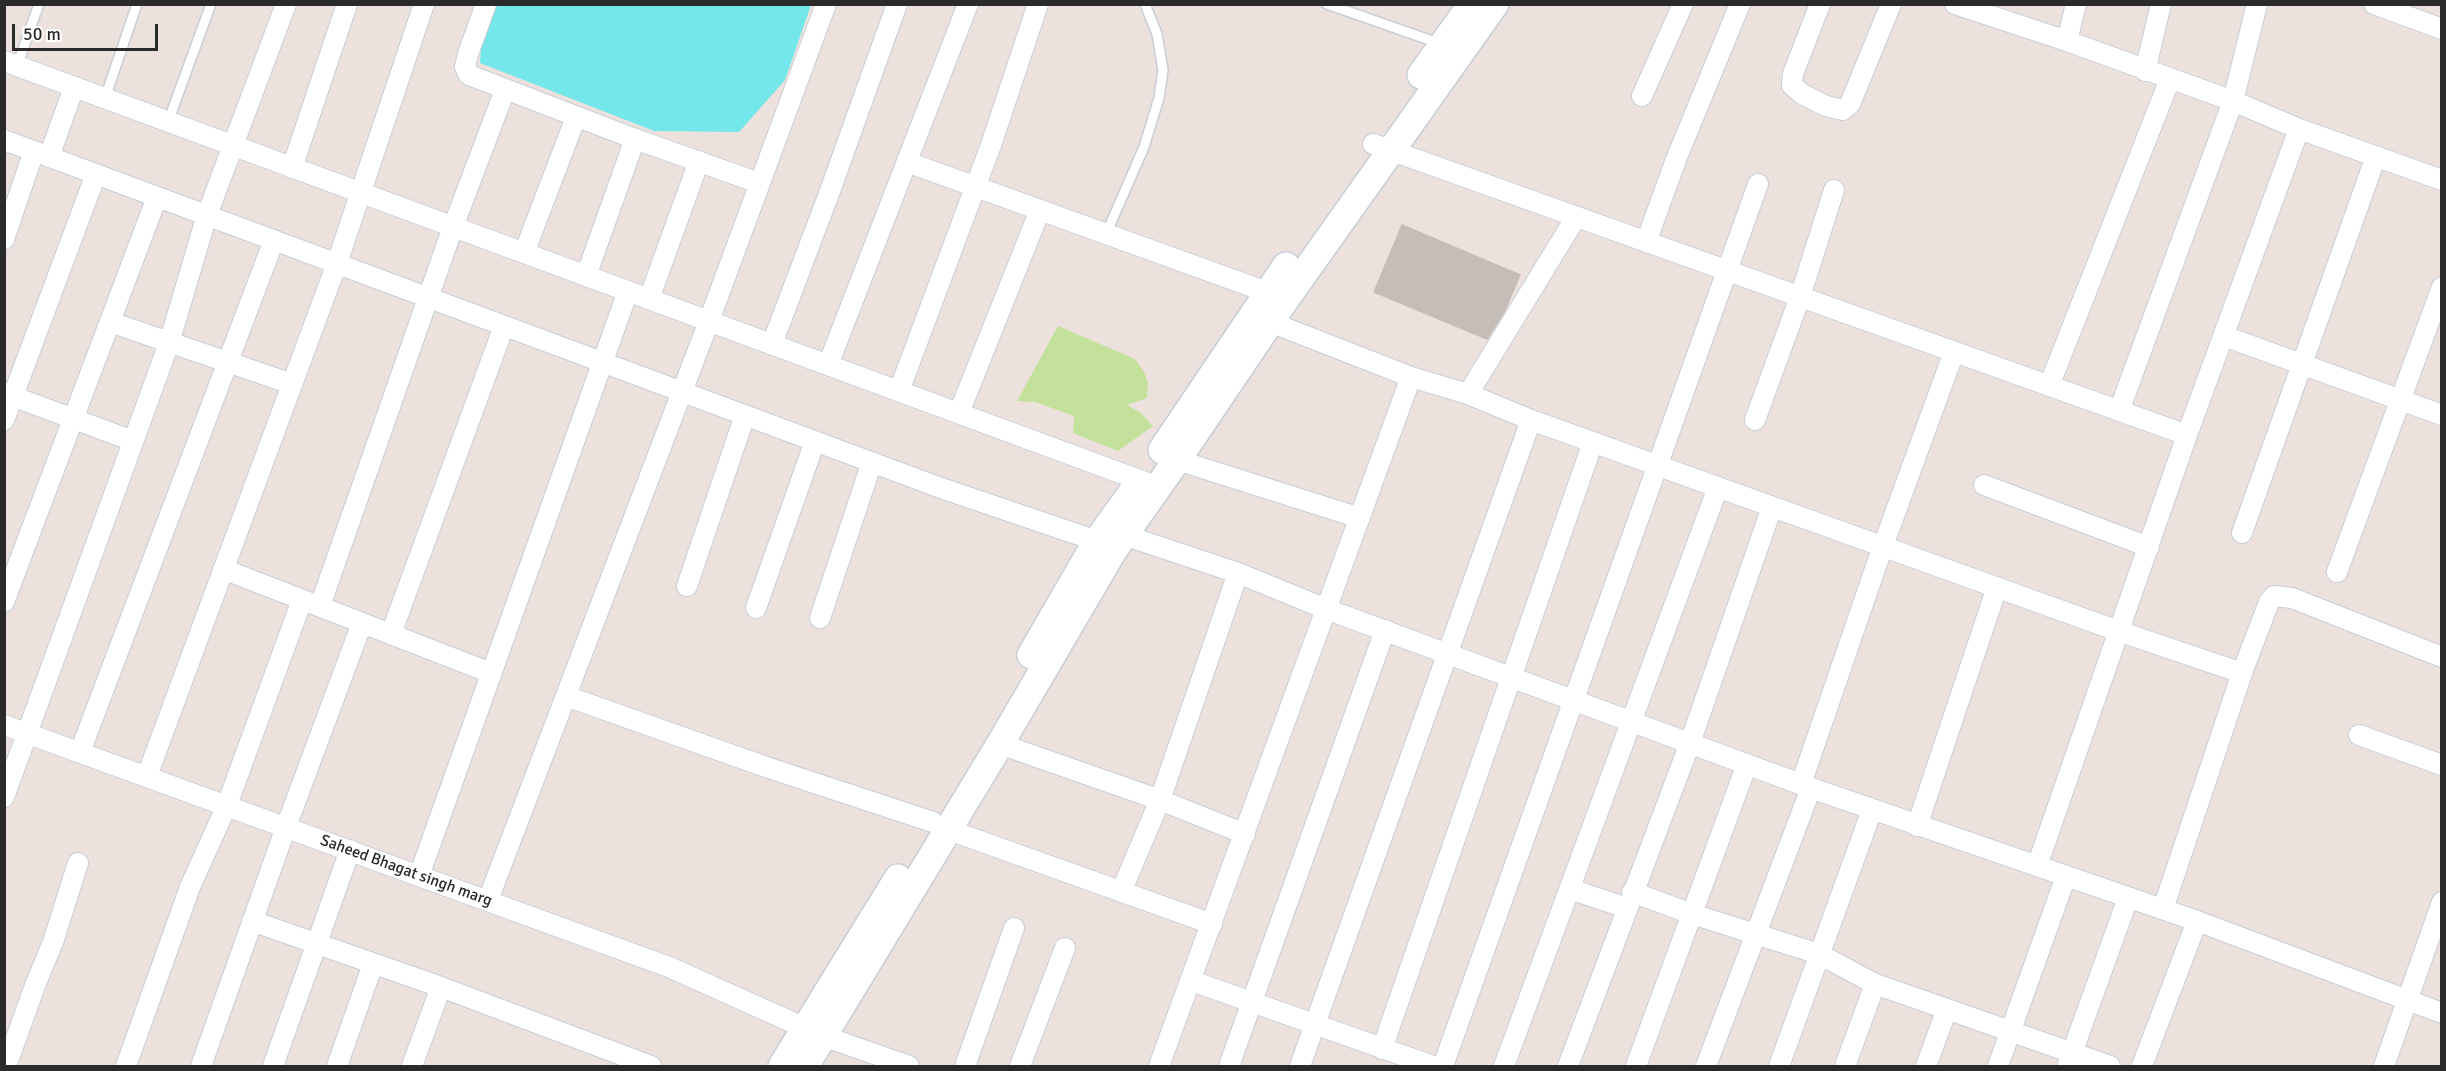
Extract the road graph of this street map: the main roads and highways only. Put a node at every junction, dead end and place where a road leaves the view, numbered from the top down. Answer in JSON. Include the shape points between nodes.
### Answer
{"nodes":[{"id":1,"x":1472,"y":4,"type":"edge"},
{"id":2,"x":1495,"y":4,"type":"edge"},
{"id":3,"x":1382,"y":147,"type":"junction"},
{"id":4,"x":1150,"y":484,"type":"junction"},
{"id":5,"x":941,"y":826,"type":"junction"},
{"id":6,"x":814,"y":1032,"type":"junction"},
{"id":7,"x":782,"y":1066,"type":"edge"},
{"id":8,"x":805,"y":1066,"type":"edge"}],
"edges":[{"from":1,"to":3,"type":"main road"},
{"from":2,"to":3,"type":"main road"},
{"from":3,"to":4,"type":"main road","via":[[1268,292]]},
{"from":3,"to":4,"type":"main road","via":[[1178,460]]},
{"from":4,"to":5,"type":"main road","via":[[1000,744]]},
{"from":4,"to":5,"type":"main road","via":[[1096,541]]},
{"from":5,"to":6,"type":"main road"},
{"from":6,"to":7,"type":"main road"},
{"from":6,"to":8,"type":"main road"}]}
